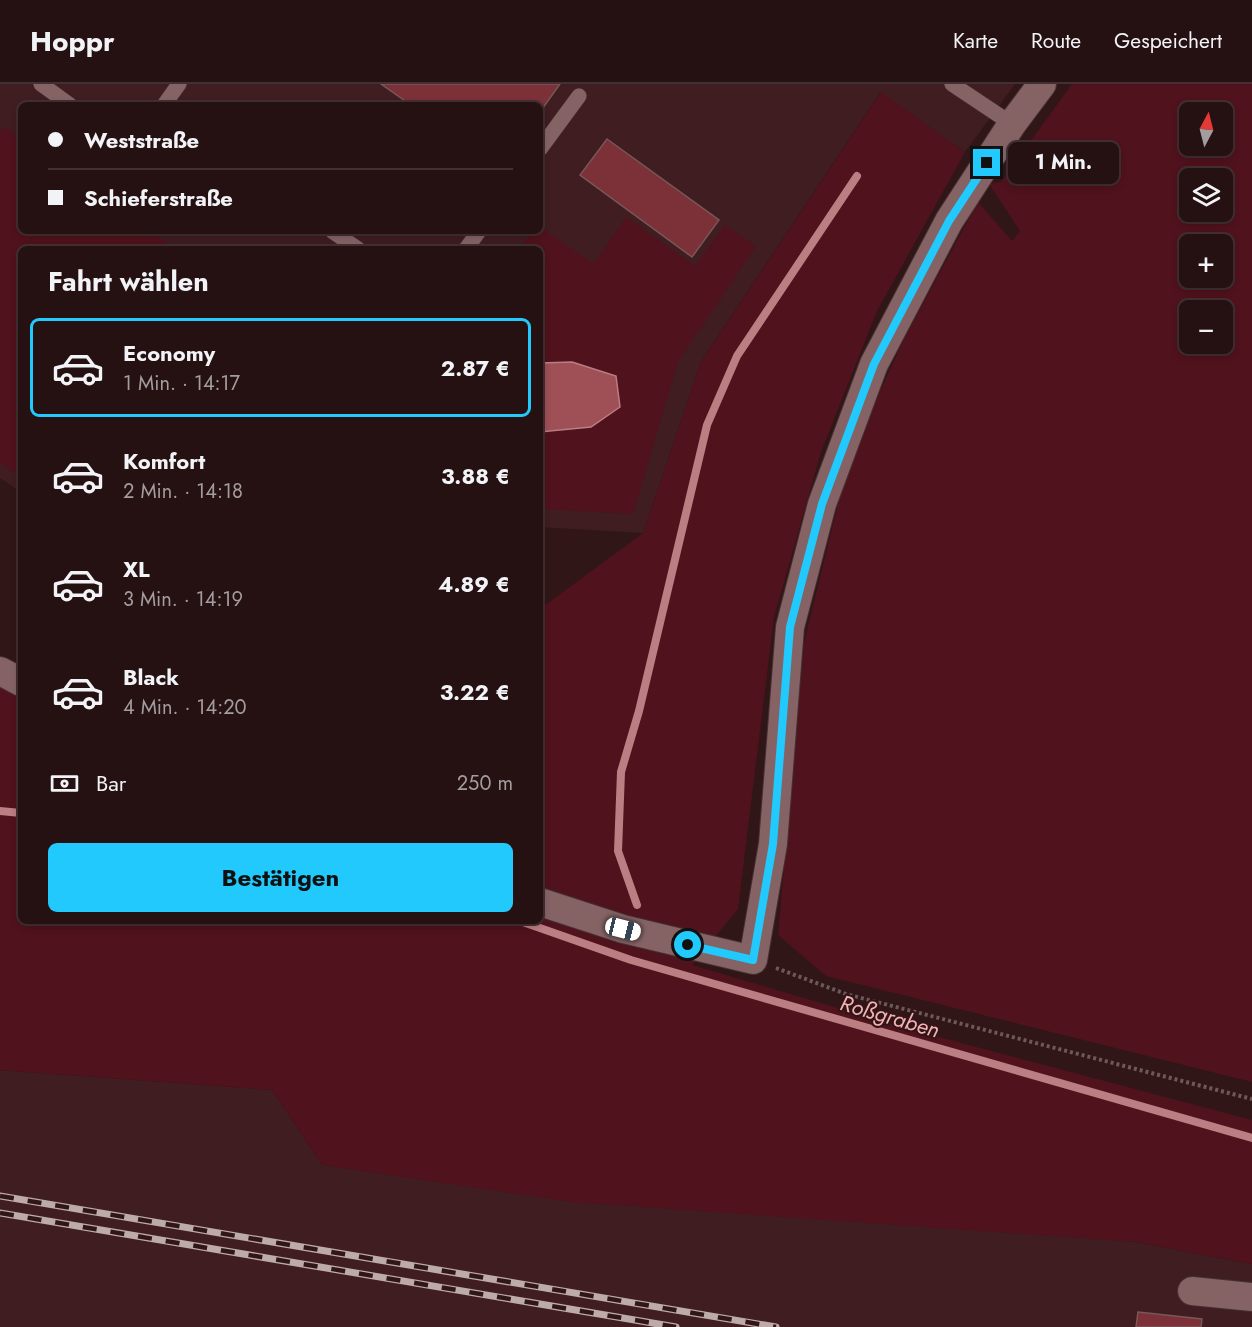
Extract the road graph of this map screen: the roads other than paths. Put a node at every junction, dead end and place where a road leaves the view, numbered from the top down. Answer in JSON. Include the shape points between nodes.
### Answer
{"nodes":[{"id":1,"x":41,"y":84,"type":"edge"},
{"id":2,"x":179,"y":84,"type":"edge"},
{"id":3,"x":1042,"y":84,"type":"edge"},
{"id":4,"x":954,"y":85,"type":"edge"},
{"id":5,"x":579,"y":96,"type":"dead end"},
{"id":6,"x":66,"y":102,"type":"edge"},
{"id":7,"x":166,"y":102,"type":"edge"},
{"id":8,"x":1012,"y":124,"type":"junction"},
{"id":9,"x":543,"y":145,"type":"edge"},
{"id":10,"x":336,"y":234,"type":"edge"},
{"id":11,"x":354,"y":246,"type":"edge"},
{"id":12,"x":0,"y":670,"type":"edge"},
{"id":13,"x":18,"y":680,"type":"edge"},
{"id":14,"x":543,"y":903,"type":"edge"},
{"id":15,"x":1192,"y":1291,"type":"dead end"},
{"id":16,"x":1252,"y":1297,"type":"edge"}],
"edges":[{"from":1,"to":6,"type":"lane"},
{"from":2,"to":7,"type":"lane"},
{"from":3,"to":8,"type":"street"},
{"from":4,"to":8,"type":"lane"},
{"from":5,"to":9,"type":"lane"},
{"from":8,"to":14,"type":"street","via":[[949,221],[874,364],[822,504],[790,627],[773,844],[753,960],[623,929]]},
{"from":10,"to":11,"type":"lane"},
{"from":12,"to":13,"type":"street"},
{"from":15,"to":16,"type":"street"}]}
